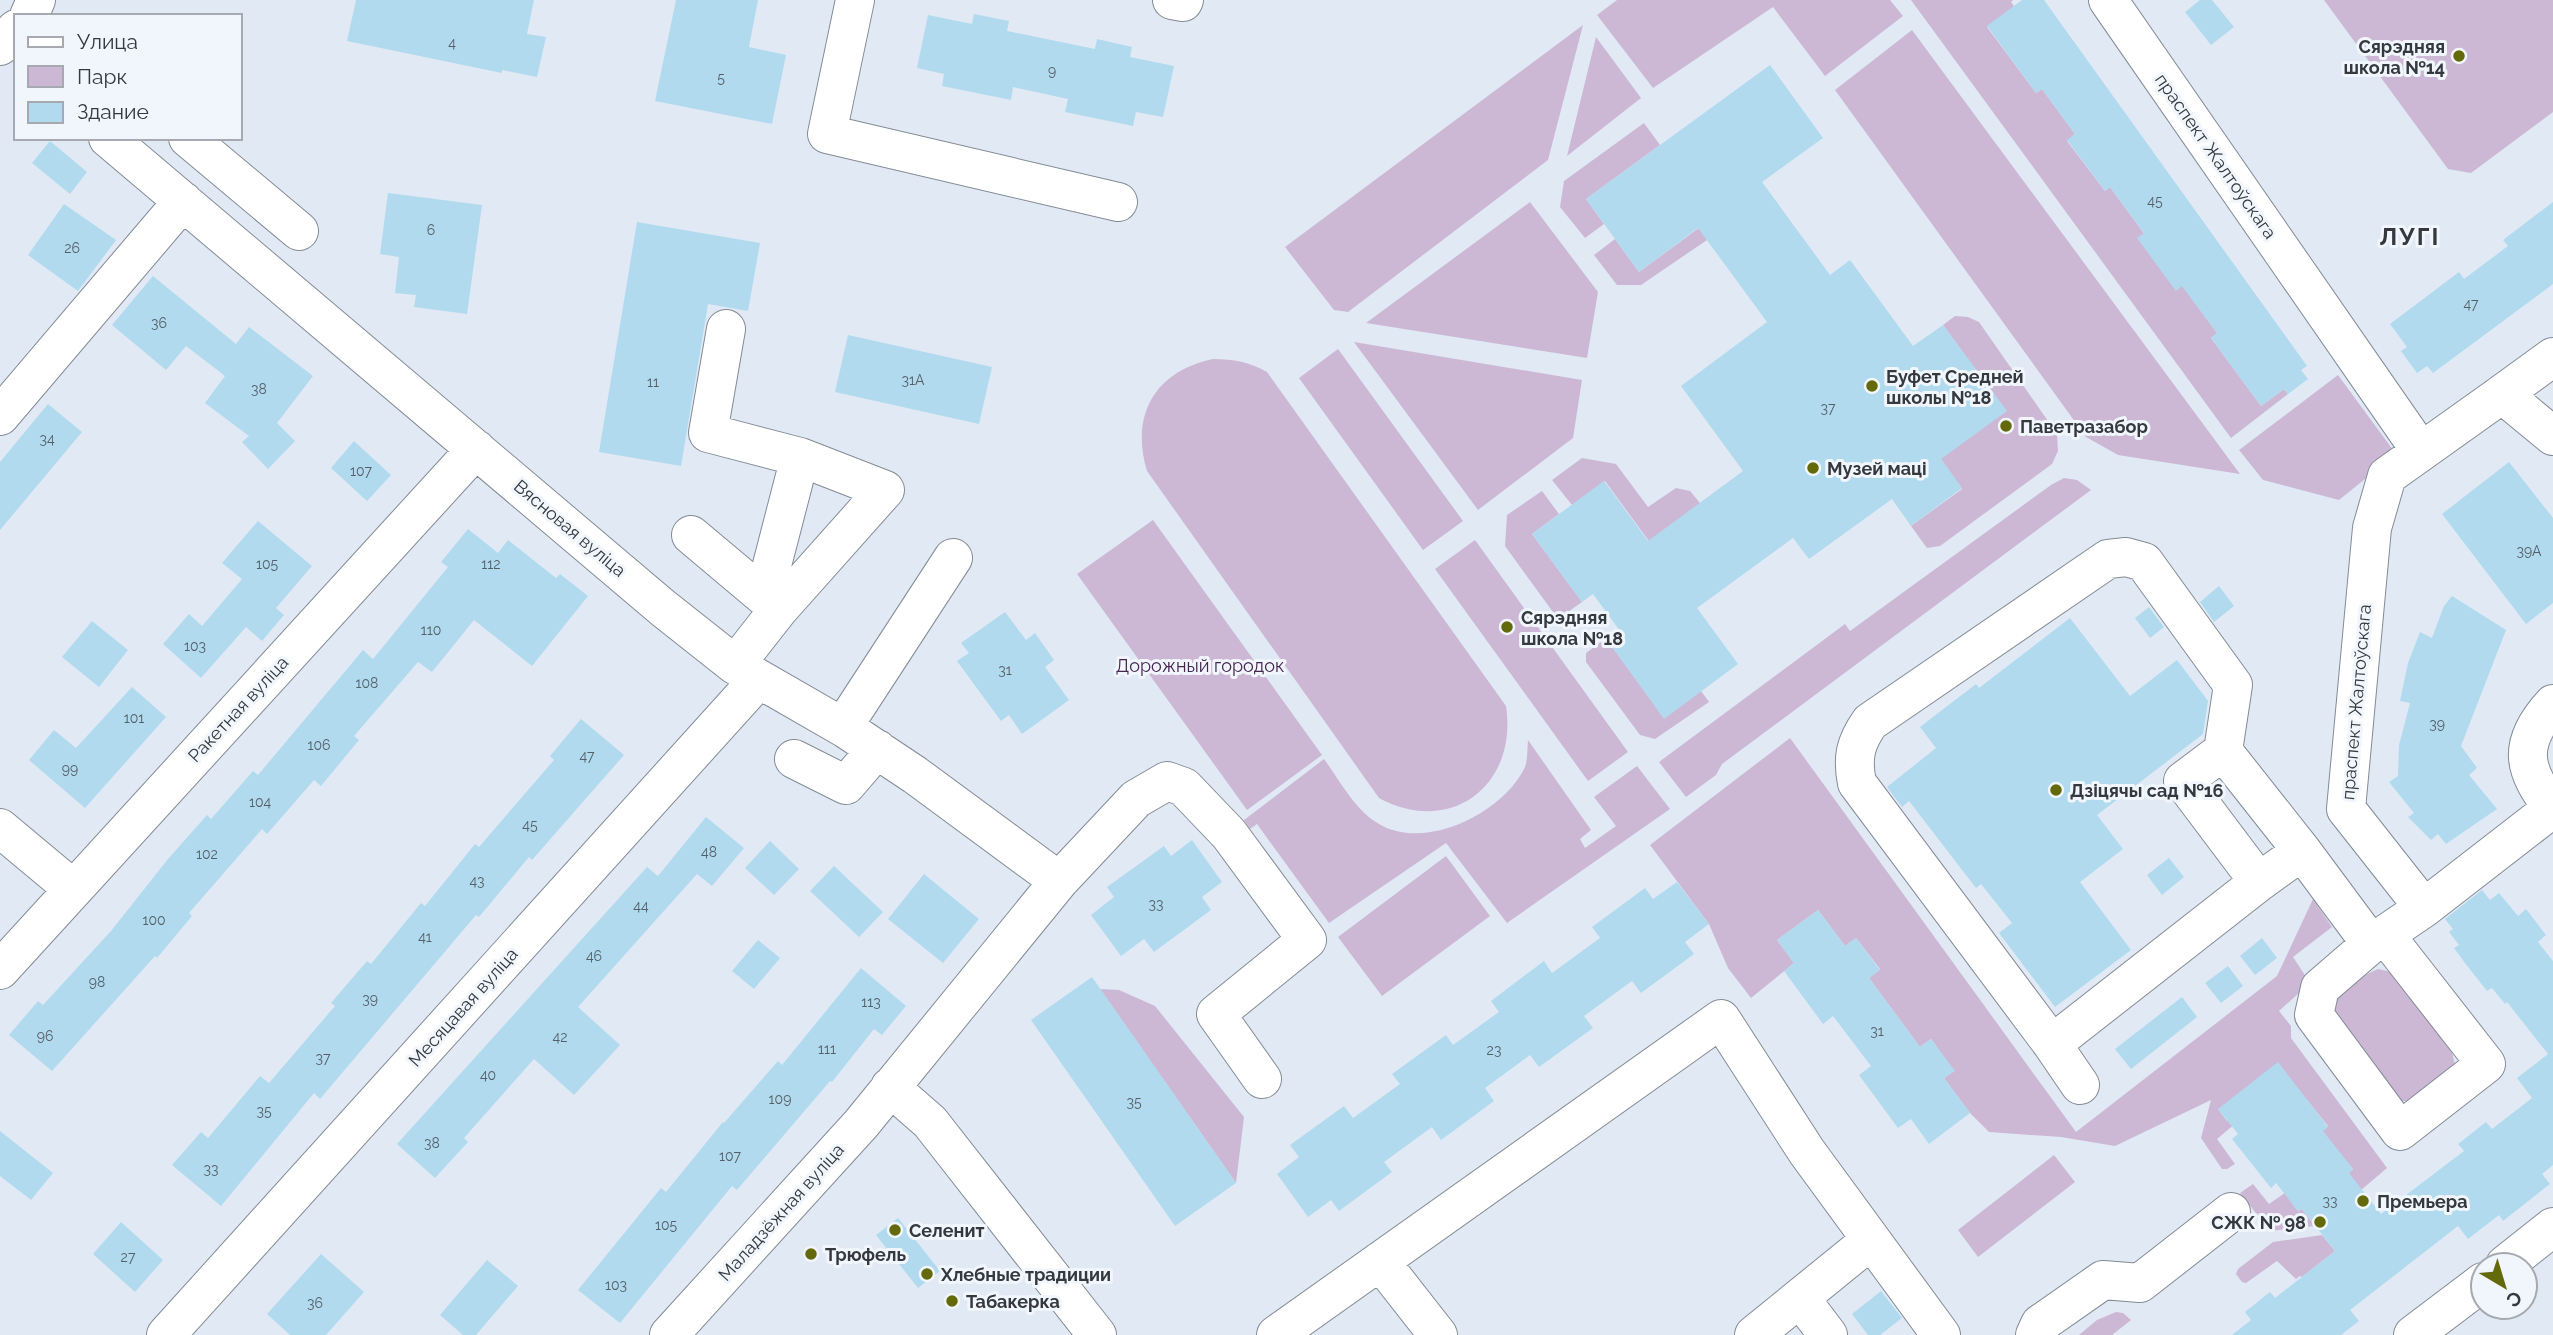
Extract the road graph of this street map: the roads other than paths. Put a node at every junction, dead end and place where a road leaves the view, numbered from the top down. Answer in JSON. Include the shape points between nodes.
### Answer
{"nodes":[{"id":1,"x":855,"y":0,"type":"edge"},
{"id":2,"x":1172,"y":0,"type":"edge"},
{"id":3,"x":1184,"y":0,"type":"edge"},
{"id":4,"x":2108,"y":0,"type":"edge"},
{"id":5,"x":14,"y":31,"type":"edge"},
{"id":6,"x":0,"y":47,"type":"edge"},
{"id":7,"x":14,"y":60,"type":"edge"},
{"id":8,"x":110,"y":140,"type":"edge"},
{"id":9,"x":167,"y":140,"type":"edge"},
{"id":10,"x":190,"y":140,"type":"edge"},
{"id":11,"x":142,"y":166,"type":"junction"},
{"id":12,"x":183,"y":201,"type":"junction"},
{"id":13,"x":1118,"y":202,"type":"dead end"},
{"id":14,"x":299,"y":231,"type":"dead end"},
{"id":15,"x":726,"y":330,"type":"dead end"},
{"id":16,"x":2553,"y":357,"type":"edge"},
{"id":17,"x":2502,"y":394,"type":"junction"},
{"id":18,"x":0,"y":416,"type":"edge"},
{"id":19,"x":2553,"y":436,"type":"edge"},
{"id":20,"x":476,"y":449,"type":"junction"},
{"id":21,"x":2420,"y":450,"type":"junction"},
{"id":22,"x":800,"y":457,"type":"junction"},
{"id":23,"x":691,"y":535,"type":"dead end"},
{"id":24,"x":953,"y":558,"type":"dead end"},
{"id":25,"x":772,"y":602,"type":"junction"},
{"id":26,"x":747,"y":672,"type":"junction"},
{"id":27,"x":2553,"y":704,"type":"edge"},
{"id":28,"x":846,"y":729,"type":"junction"},
{"id":29,"x":877,"y":749,"type":"junction"},
{"id":30,"x":2224,"y":751,"type":"junction"},
{"id":31,"x":794,"y":759,"type":"dead end"},
{"id":32,"x":2553,"y":808,"type":"edge"},
{"id":33,"x":0,"y":828,"type":"edge"},
{"id":34,"x":2302,"y":851,"type":"junction"},
{"id":35,"x":1059,"y":881,"type":"junction"},
{"id":36,"x":2259,"y":881,"type":"junction"},
{"id":37,"x":73,"y":889,"type":"junction"},
{"id":38,"x":2424,"y":908,"type":"junction"},
{"id":39,"x":2379,"y":940,"type":"junction"},
{"id":40,"x":0,"y":970,"type":"edge"},
{"id":41,"x":2052,"y":1044,"type":"junction"},
{"id":42,"x":1262,"y":1079,"type":"dead end"},
{"id":43,"x":2080,"y":1085,"type":"dead end"},
{"id":44,"x":890,"y":1087,"type":"junction"},
{"id":45,"x":2231,"y":1212,"type":"dead end"},
{"id":46,"x":2553,"y":1227,"type":"edge"},
{"id":47,"x":1871,"y":1240,"type":"junction"},
{"id":48,"x":2523,"y":1251,"type":"edge"},
{"id":49,"x":1380,"y":1261,"type":"junction"},
{"id":50,"x":2469,"y":1293,"type":"edge"},
{"id":51,"x":1800,"y":1298,"type":"junction"},
{"id":52,"x":1931,"y":1331,"type":"edge"},
{"id":53,"x":166,"y":1335,"type":"edge"},
{"id":54,"x":669,"y":1335,"type":"edge"},
{"id":55,"x":1097,"y":1335,"type":"edge"},
{"id":56,"x":1276,"y":1335,"type":"edge"},
{"id":57,"x":1438,"y":1335,"type":"edge"},
{"id":58,"x":1754,"y":1335,"type":"edge"},
{"id":59,"x":1828,"y":1335,"type":"edge"},
{"id":60,"x":2035,"y":1335,"type":"edge"},
{"id":61,"x":2413,"y":1335,"type":"edge"}],
"edges":[{"from":1,"to":13,"type":"street","via":[[827,134]]},
{"from":2,"to":3,"type":"street"},
{"from":4,"to":21,"type":"street","name":"праспект Жалтоўскага"},
{"from":5,"to":6,"type":"street"},
{"from":6,"to":7,"type":"street"},
{"from":8,"to":11,"type":"street","name":"Вясновая вуліца"},
{"from":9,"to":11,"type":"street"},
{"from":10,"to":14,"type":"street"},
{"from":11,"to":12,"type":"street","name":"Вясновая вуліца"},
{"from":12,"to":18,"type":"street"},
{"from":12,"to":20,"type":"street","name":"Вясновая вуліца"},
{"from":15,"to":22,"type":"street","via":[[708,433]]},
{"from":16,"to":17,"type":"street","name":"праспект Жалтоўскага"},
{"from":17,"to":19,"type":"street"},
{"from":17,"to":21,"type":"street","name":"праспект Жалтоўскага"},
{"from":20,"to":26,"type":"street","name":"Вясновая вуліца","via":[[663,608]]},
{"from":20,"to":37,"type":"street","name":"Ракетная вуліца"},
{"from":21,"to":38,"type":"street","name":"праспект Жалтоўскага","via":[[2387,475],[2372,528],[2346,808]]},
{"from":22,"to":25,"type":"street"},
{"from":22,"to":25,"type":"street","name":"Месяцавая вуліца","via":[[885,490]]},
{"from":23,"to":25,"type":"street"},
{"from":24,"to":28,"type":"street"},
{"from":25,"to":26,"type":"street","name":"Месяцавая вуліца"},
{"from":26,"to":28,"type":"street","name":"Вясновая вуліца"},
{"from":26,"to":53,"type":"street","name":"Месяцавая вуліца"},
{"from":27,"to":32,"type":"street","via":[[2527,747],[2531,776]]},
{"from":28,"to":29,"type":"street","name":"Вясновая вуліца"},
{"from":29,"to":31,"type":"street","via":[[846,785]]},
{"from":29,"to":35,"type":"street","name":"Вясновая вуліца"},
{"from":30,"to":34,"type":"street"},
{"from":30,"to":36,"type":"street","via":[[2183,781]]},
{"from":30,"to":41,"type":"street","via":[[2233,685],[2153,572],[2144,562],[2126,557],[2108,559],[2096,567],[1870,722],[1858,739],[1853,764],[1857,783]]},
{"from":32,"to":38,"type":"street"},
{"from":33,"to":37,"type":"street"},
{"from":34,"to":36,"type":"street"},
{"from":34,"to":39,"type":"street"},
{"from":35,"to":42,"type":"street","name":"Маладзёжная вуліца","via":[[1136,799],[1167,781],[1184,787],[1200,801],[1307,940],[1216,1014]]},
{"from":35,"to":44,"type":"street","name":"Маладзёжная вуліца"},
{"from":36,"to":41,"type":"street"},
{"from":37,"to":40,"type":"street","name":"Ракетная вуліца"},
{"from":38,"to":39,"type":"street"},
{"from":39,"to":39,"type":"street","via":[[2320,988],[2314,1015],[2400,1131],[2486,1064]]},
{"from":41,"to":43,"type":"street"},
{"from":44,"to":54,"type":"street","name":"Маладзёжная вуліца"},
{"from":44,"to":55,"type":"street","via":[[930,1122]]},
{"from":45,"to":60,"type":"street","via":[[2140,1283],[2103,1279],[2039,1324]]},
{"from":46,"to":48,"type":"street"},
{"from":47,"to":49,"type":"street","via":[[1807,1152],[1721,1018]]},
{"from":47,"to":51,"type":"street"},
{"from":47,"to":52,"type":"street"},
{"from":49,"to":56,"type":"street"},
{"from":49,"to":57,"type":"street"},
{"from":50,"to":61,"type":"street"},
{"from":51,"to":58,"type":"street"},
{"from":51,"to":59,"type":"street"}]}
